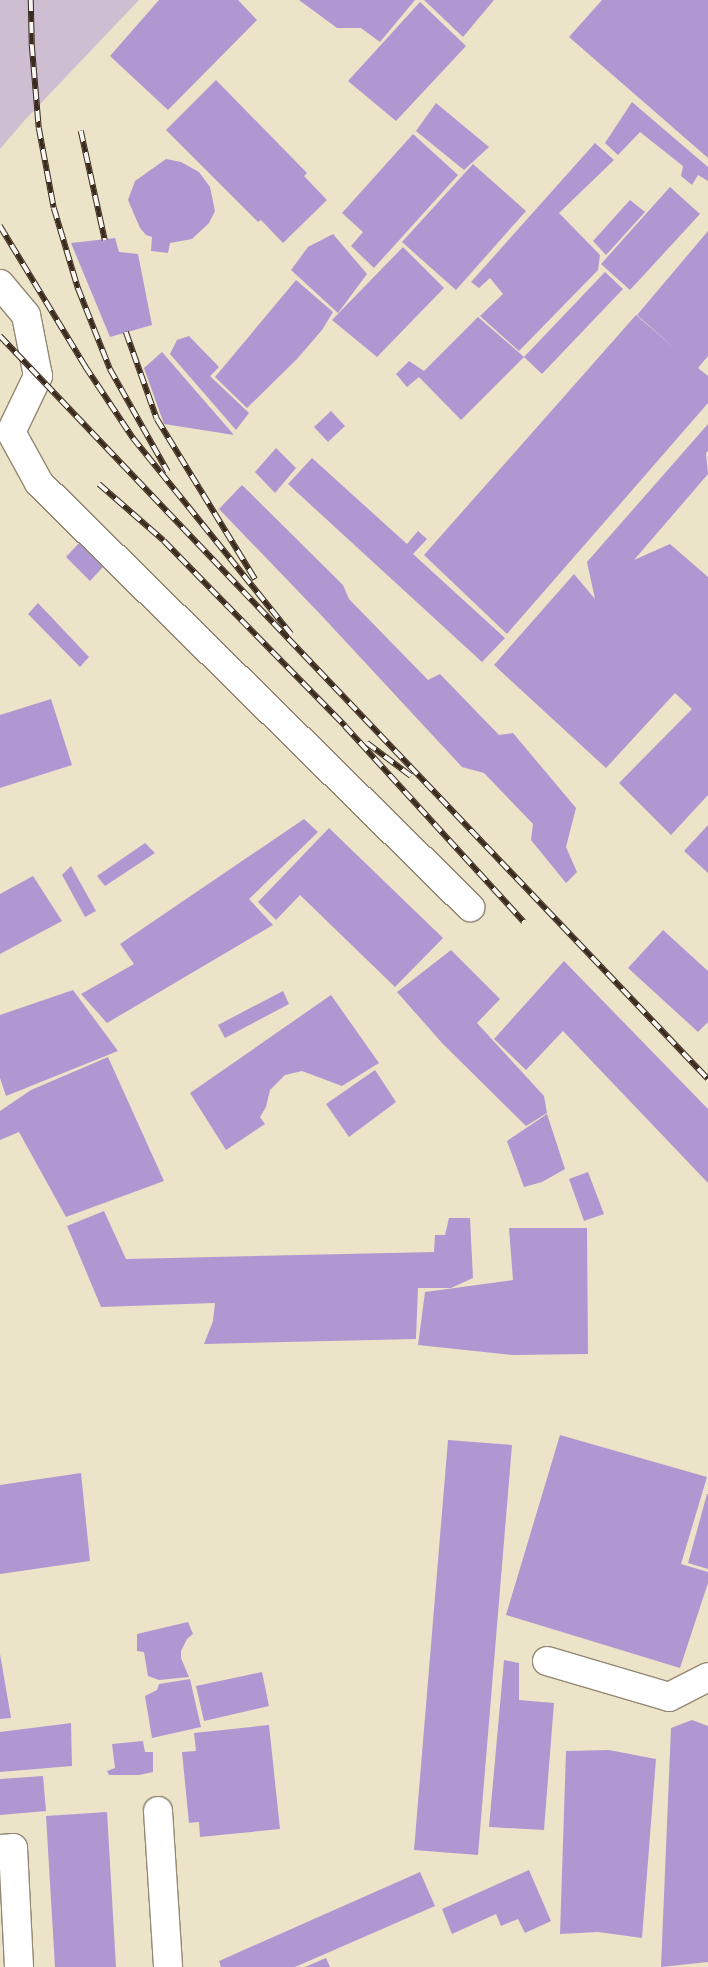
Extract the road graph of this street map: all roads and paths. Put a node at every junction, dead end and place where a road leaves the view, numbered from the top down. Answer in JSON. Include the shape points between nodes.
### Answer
{"nodes":[{"id":1,"x":0,"y":284,"type":"edge"},
{"id":2,"x":470,"y":907,"type":"dead end"},
{"id":3,"x":547,"y":1662,"type":"dead end"},
{"id":4,"x":708,"y":1677,"type":"edge"},
{"id":5,"x":158,"y":1811,"type":"dead end"},
{"id":6,"x":0,"y":1849,"type":"edge"},
{"id":7,"x":20,"y":1967,"type":"edge"},
{"id":8,"x":168,"y":1967,"type":"edge"}],
"edges":[{"from":1,"to":2,"type":"lane","via":[[26,315],[30,333],[38,376],[11,432],[39,483]]},
{"from":3,"to":4,"type":"lane","via":[[668,1697]]},
{"from":5,"to":8,"type":"lane"},
{"from":6,"to":7,"type":"lane","via":[[13,1848]]}]}
